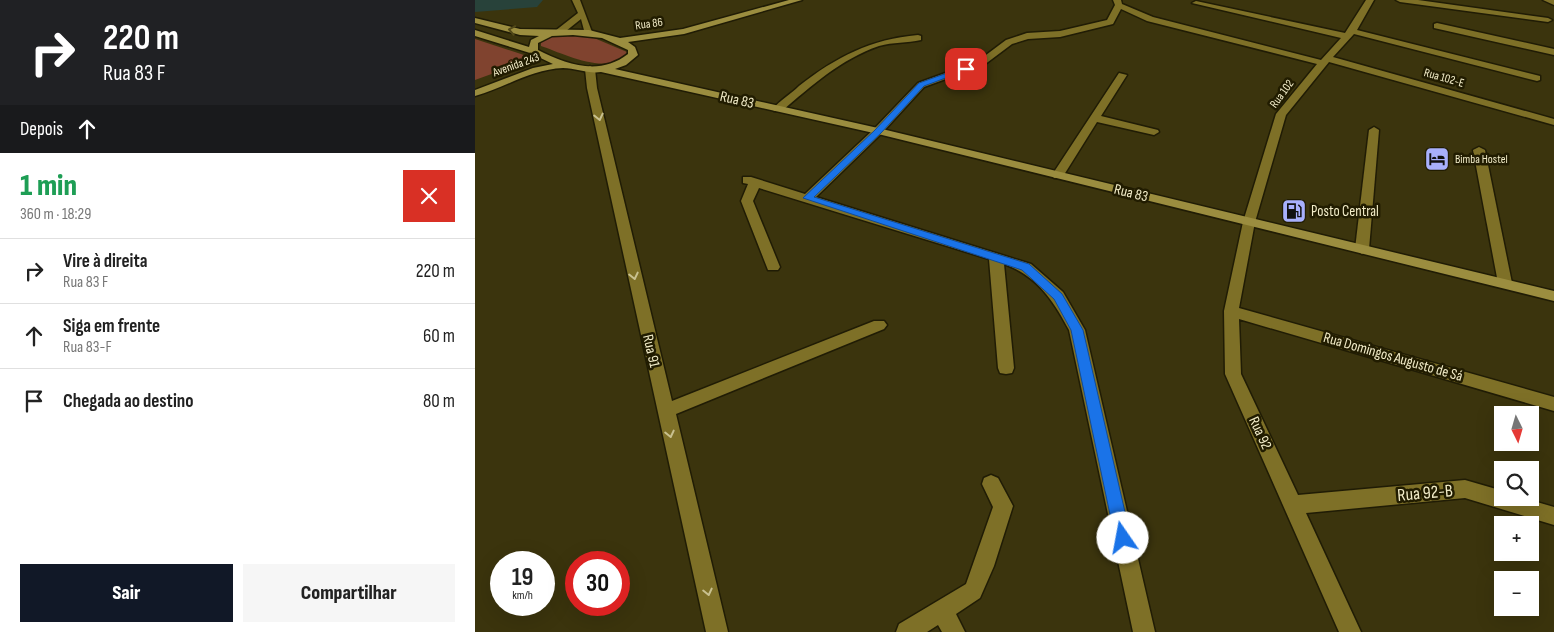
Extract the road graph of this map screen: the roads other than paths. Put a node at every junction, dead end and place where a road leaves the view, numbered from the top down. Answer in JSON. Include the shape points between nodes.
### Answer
{"nodes":[{"id":1,"x":576,"y":0,"type":"edge"},
{"id":2,"x":798,"y":0,"type":"edge"},
{"id":3,"x":1370,"y":0,"type":"edge"},
{"id":4,"x":1400,"y":0,"type":"edge"},
{"id":5,"x":1547,"y":0,"type":"edge"},
{"id":6,"x":1118,"y":2,"type":"edge"},
{"id":7,"x":1196,"y":3,"type":"dead end"},
{"id":8,"x":1554,"y":3,"type":"edge"},
{"id":9,"x":581,"y":14,"type":"junction"},
{"id":10,"x":475,"y":20,"type":"edge"},
{"id":11,"x":1548,"y":20,"type":"dead end"},
{"id":12,"x":1437,"y":26,"type":"dead end"},
{"id":13,"x":684,"y":31,"type":"junction"},
{"id":14,"x":588,"y":32,"type":"junction"},
{"id":15,"x":475,"y":33,"type":"edge"},
{"id":16,"x":554,"y":33,"type":"junction"},
{"id":17,"x":1349,"y":34,"type":"junction"},
{"id":18,"x":918,"y":38,"type":"dead end"},
{"id":19,"x":618,"y":41,"type":"junction"},
{"id":20,"x":638,"y":51,"type":"junction"},
{"id":21,"x":1554,"y":52,"type":"edge"},
{"id":22,"x":537,"y":53,"type":"junction"},
{"id":23,"x":1325,"y":60,"type":"junction"},
{"id":24,"x":566,"y":65,"type":"junction"},
{"id":25,"x":595,"y":69,"type":"junction"},
{"id":26,"x":1122,"y":75,"type":"dead end"},
{"id":27,"x":1537,"y":78,"type":"dead end"},
{"id":28,"x":493,"y":83,"type":"junction"},
{"id":29,"x":475,"y":86,"type":"edge"},
{"id":30,"x":707,"y":93,"type":"junction"},
{"id":31,"x":475,"y":94,"type":"edge"},
{"id":32,"x":778,"y":109,"type":"junction"},
{"id":33,"x":1094,"y":118,"type":"junction"},
{"id":34,"x":1554,"y":122,"type":"edge"},
{"id":35,"x":1375,"y":130,"type":"dead end"},
{"id":36,"x":878,"y":131,"type":"junction"},
{"id":37,"x":1153,"y":132,"type":"dead end"},
{"id":38,"x":1479,"y":150,"type":"dead end"},
{"id":39,"x":1058,"y":175,"type":"junction"},
{"id":40,"x":808,"y":198,"type":"junction"},
{"id":41,"x":1249,"y":222,"type":"junction"},
{"id":42,"x":1362,"y":249,"type":"junction"},
{"id":43,"x":996,"y":256,"type":"junction"},
{"id":44,"x":773,"y":267,"type":"dead end"},
{"id":45,"x":1505,"y":284,"type":"junction"},
{"id":46,"x":1554,"y":296,"type":"edge"},
{"id":47,"x":1231,"y":311,"type":"junction"},
{"id":48,"x":879,"y":325,"type":"dead end"},
{"id":49,"x":1006,"y":368,"type":"dead end"},
{"id":50,"x":1554,"y":404,"type":"edge"},
{"id":51,"x":665,"y":411,"type":"junction"},
{"id":52,"x":991,"y":484,"type":"dead end"},
{"id":53,"x":1292,"y":505,"type":"junction"},
{"id":54,"x":1554,"y":516,"type":"edge"},
{"id":55,"x":942,"y":610,"type":"junction"},
{"id":56,"x":717,"y":632,"type":"edge"},
{"id":57,"x":907,"y":632,"type":"edge"},
{"id":58,"x":954,"y":632,"type":"edge"},
{"id":59,"x":1144,"y":632,"type":"edge"},
{"id":60,"x":1350,"y":632,"type":"edge"}],
"edges":[{"from":1,"to":9,"type":"street"},
{"from":2,"to":13,"type":"main road","name":"Rua 86"},
{"from":3,"to":17,"type":"street","name":"Rua 102"},
{"from":4,"to":11,"type":"street"},
{"from":5,"to":8,"type":"street"},
{"from":6,"to":23,"type":"street","name":"Rua 102-E","via":[[1150,19]]},
{"from":6,"to":36,"type":"street","via":[[1111,22],[1079,30],[1027,36],[1009,42],[981,63],[921,85]]},
{"from":7,"to":17,"type":"street"},
{"from":9,"to":14,"type":"street","via":[[588,25]]},
{"from":9,"to":16,"type":"street"},
{"from":16,"to":10,"type":"main road","one_way":true,"via":[[519,32]]},
{"from":12,"to":21,"type":"street"},
{"from":13,"to":19,"type":"main road","name":"Rua 86"},
{"from":13,"to":20,"type":"main road","name":"Rua 86"},
{"from":14,"to":16,"type":"main road"},
{"from":14,"to":19,"type":"main road"},
{"from":15,"to":22,"type":"main road"},
{"from":16,"to":22,"type":"main road","name":"Avenida 243","via":[[534,42]]},
{"from":17,"to":23,"type":"street","name":"Rua 102"},
{"from":17,"to":27,"type":"street"},
{"from":18,"to":32,"type":"street","via":[[885,40],[858,50],[831,66]]},
{"from":19,"to":20,"type":"main road","name":"Rua 83"},
{"from":20,"to":25,"type":"main road","name":"Rua 86","via":[[621,64]]},
{"from":20,"to":30,"type":"main road","name":"Rua 83","via":[[638,68]]},
{"from":22,"to":24,"type":"main road"},
{"from":22,"to":28,"type":"main road","name":"Avenida 243","via":[[535,63]]},
{"from":23,"to":34,"type":"street","name":"Rua 102-E"},
{"from":23,"to":41,"type":"street","name":"Rua 102","via":[[1281,114]]},
{"from":24,"to":25,"type":"main road","name":"Rua 83"},
{"from":24,"to":28,"type":"main road","name":"Avenida 243","via":[[542,68]]},
{"from":25,"to":30,"type":"main road","name":"Rua 83"},
{"from":25,"to":51,"type":"street","name":"Rua 91","one_way":true,"via":[[592,88]]},
{"from":26,"to":33,"type":"street"},
{"from":28,"to":29,"type":"main road","name":"Avenida 243"},
{"from":28,"to":31,"type":"main road","name":"Avenida 243"},
{"from":30,"to":32,"type":"main road","name":"Rua 83"},
{"from":32,"to":36,"type":"main road","name":"Rua 83"},
{"from":33,"to":37,"type":"street"},
{"from":33,"to":39,"type":"street"},
{"from":35,"to":42,"type":"street"},
{"from":36,"to":39,"type":"main road","name":"Rua 83"},
{"from":36,"to":40,"type":"street"},
{"from":38,"to":45,"type":"street"},
{"from":39,"to":41,"type":"main road","name":"Rua 83"},
{"from":40,"to":43,"type":"street"},
{"from":40,"to":44,"type":"street","via":[[751,181],[747,201]]},
{"from":41,"to":42,"type":"main road","name":"Rua 83"},
{"from":41,"to":47,"type":"street","name":"Rua 92"},
{"from":42,"to":45,"type":"main road","name":"Rua 83"},
{"from":43,"to":49,"type":"street"},
{"from":43,"to":59,"type":"street","via":[[1026,267],[1058,296],[1077,330]]},
{"from":45,"to":46,"type":"main road","name":"Rua 83"},
{"from":47,"to":50,"type":"street","name":"Rua Domingos Augusto de Sá"},
{"from":47,"to":53,"type":"street","name":"Rua 92","via":[[1233,374]]},
{"from":48,"to":51,"type":"street"},
{"from":51,"to":56,"type":"street","name":"Rua 91","one_way":true},
{"from":52,"to":55,"type":"street","via":[[1003,506],[984,566],[973,590]]},
{"from":53,"to":54,"type":"street","name":"Rua 92-B","via":[[1465,489]]},
{"from":53,"to":60,"type":"street","name":"Rua 92"},
{"from":55,"to":57,"type":"street"},
{"from":55,"to":58,"type":"street"}]}
